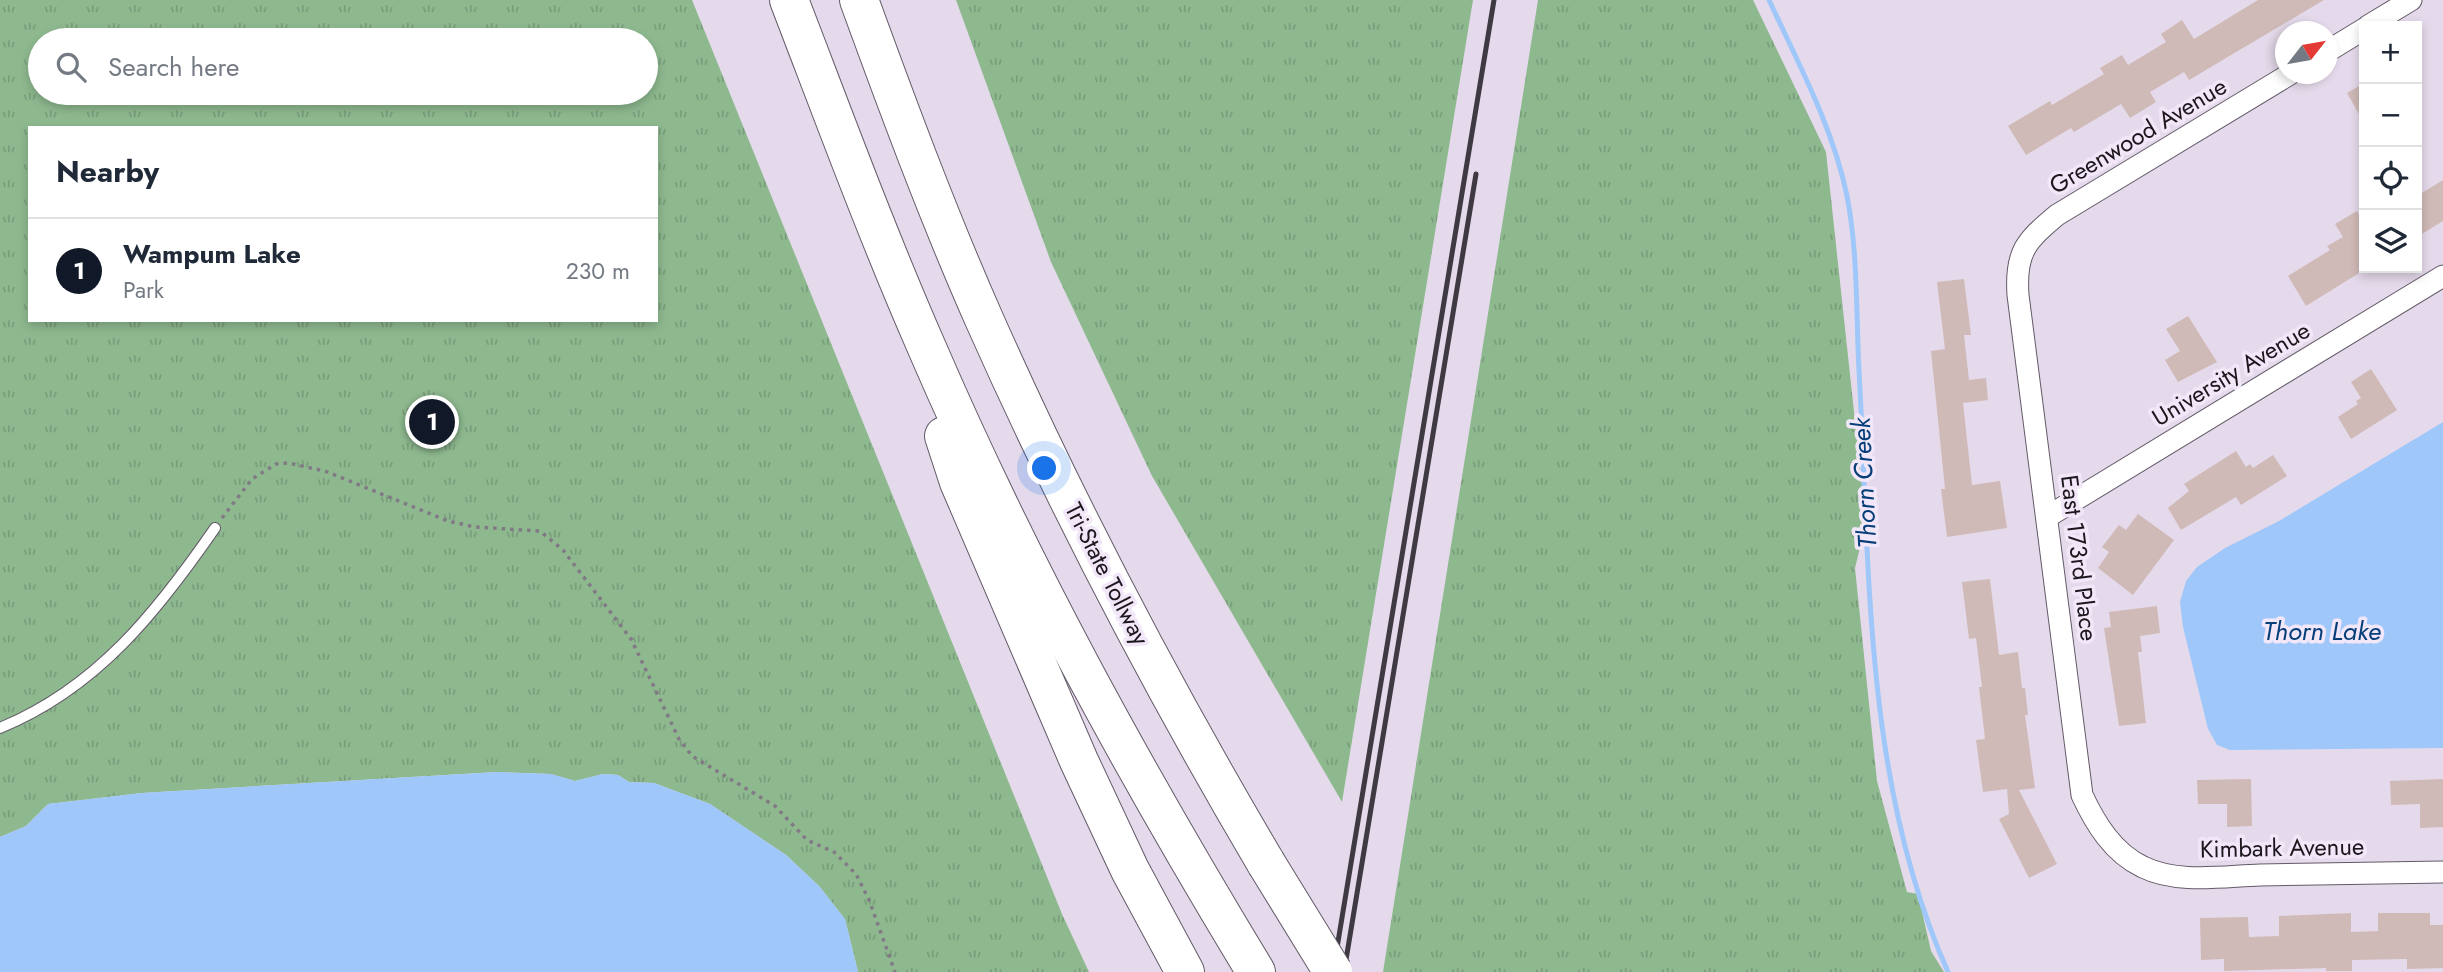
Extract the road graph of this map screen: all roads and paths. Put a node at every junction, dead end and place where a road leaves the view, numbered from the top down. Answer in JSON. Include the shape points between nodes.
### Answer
{"nodes":[{"id":1,"x":789,"y":0,"type":"edge"},
{"id":2,"x":859,"y":0,"type":"edge"},
{"id":3,"x":886,"y":0,"type":"edge"},
{"id":4,"x":2412,"y":0,"type":"edge"},
{"id":5,"x":2376,"y":21,"type":"edge"},
{"id":6,"x":2359,"y":31,"type":"edge"},
{"id":7,"x":2338,"y":45,"type":"edge"},
{"id":8,"x":2275,"y":83,"type":"edge"},
{"id":9,"x":939,"y":214,"type":"junction"},
{"id":10,"x":880,"y":237,"type":"junction"},
{"id":11,"x":2021,"y":252,"type":"joint"},
{"id":12,"x":2443,"y":276,"type":"edge"},
{"id":13,"x":2047,"y":517,"type":"junction"},
{"id":14,"x":215,"y":528,"type":"joint"},
{"id":15,"x":0,"y":728,"type":"edge"},
{"id":16,"x":2126,"y":856,"type":"joint"},
{"id":17,"x":2443,"y":872,"type":"edge"},
{"id":18,"x":1253,"y":966,"type":"edge"},
{"id":19,"x":895,"y":972,"type":"edge"},
{"id":20,"x":1185,"y":972,"type":"edge"},
{"id":21,"x":1333,"y":972,"type":"edge"}],
"edges":[{"from":1,"to":10,"type":"highway"},
{"from":2,"to":9,"type":"highway","name":"Tri-State Tollway"},
{"from":3,"to":9,"type":"highway","via":[[902,43]]},
{"from":4,"to":5,"type":"street"},
{"from":6,"to":7,"type":"street"},
{"from":8,"to":11,"type":"street","name":"Greenwood Avenue","via":[[2057,215]]},
{"from":9,"to":21,"type":"highway","name":"Tri-State Tollway","bridge":true,"via":[[1084,531],[1165,687]]},
{"from":10,"to":18,"type":"highway","via":[[1025,557],[1117,733]]},
{"from":10,"to":20,"type":"highway","via":[[959,482],[1079,761]]},
{"from":11,"to":13,"type":"street","name":"East 173rd Place","via":[[2018,295]]},
{"from":12,"to":13,"type":"street","name":"University Avenue"},
{"from":13,"to":16,"type":"street","name":"East 173rd Place","via":[[2082,795],[2102,831]]},
{"from":14,"to":15,"type":"lane","via":[[170,593],[113,655],[44,707]]},
{"from":14,"to":19,"type":"path","via":[[252,479],[276,464],[288,463],[325,471],[448,521],[540,531],[563,550],[631,639],[692,756],[775,806],[807,840],[834,852],[856,874]]},
{"from":16,"to":17,"type":"street","name":"Kimbark Avenue","via":[[2143,868],[2181,876]]}]}
